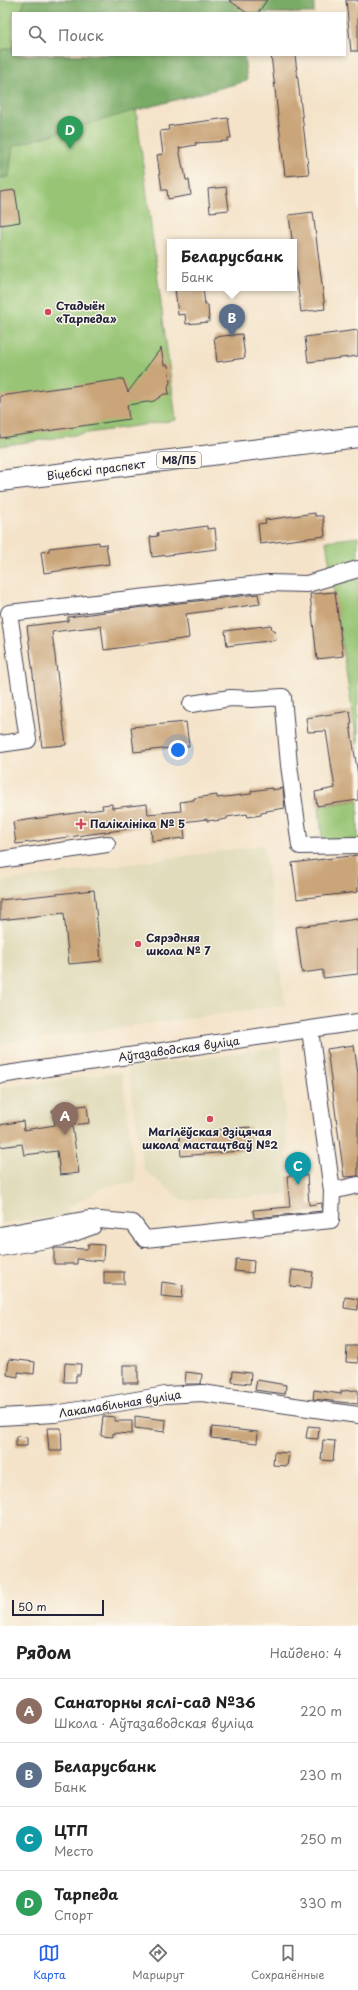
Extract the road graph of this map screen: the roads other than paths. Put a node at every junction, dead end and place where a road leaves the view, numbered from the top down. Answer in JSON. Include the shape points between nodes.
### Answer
{"nodes":[{"id":1,"x":358,"y":437,"type":"edge"},
{"id":2,"x":0,"y":481,"type":"edge"},
{"id":3,"x":358,"y":569,"type":"edge"},
{"id":4,"x":4,"y":614,"type":"edge"},
{"id":5,"x":191,"y":704,"type":"dead end"},
{"id":6,"x":0,"y":744,"type":"edge"},
{"id":7,"x":107,"y":844,"type":"dead end"},
{"id":8,"x":358,"y":845,"type":"edge"},
{"id":9,"x":0,"y":860,"type":"edge"},
{"id":10,"x":358,"y":1022,"type":"edge"},
{"id":11,"x":310,"y":1030,"type":"junction"},
{"id":12,"x":0,"y":1075,"type":"edge"},
{"id":13,"x":358,"y":1185,"type":"edge"},
{"id":14,"x":332,"y":1191,"type":"junction"},
{"id":15,"x":107,"y":1220,"type":"junction"},
{"id":16,"x":0,"y":1235,"type":"edge"},
{"id":17,"x":0,"y":1248,"type":"edge"},
{"id":18,"x":358,"y":1416,"type":"edge"},
{"id":19,"x":0,"y":1417,"type":"edge"}],
"edges":[{"from":1,"to":2,"type":"main road","name":"Віцебскі праспект","number":"М8/П5"},
{"from":3,"to":4,"type":"street","via":[[307,584],[268,583]]},
{"from":4,"to":6,"type":"street","via":[[28,740]]},
{"from":5,"to":8,"type":"street","via":[[231,698],[283,697],[300,846]]},
{"from":7,"to":9,"type":"street"},
{"from":10,"to":11,"type":"street","name":"Аўтазаводская вуліца"},
{"from":11,"to":12,"type":"street","name":"Аўтазаводская вуліца"},
{"from":11,"to":14,"type":"street"},
{"from":13,"to":14,"type":"street"},
{"from":14,"to":15,"type":"street","via":[[331,1220],[145,1239],[133,1223]]},
{"from":15,"to":16,"type":"street","via":[[89,1219]]},
{"from":15,"to":17,"type":"street","via":[[62,1237]]},
{"from":18,"to":19,"type":"street","name":"Лакамабільная вуліца","via":[[202,1393],[165,1395],[55,1414]]}]}
